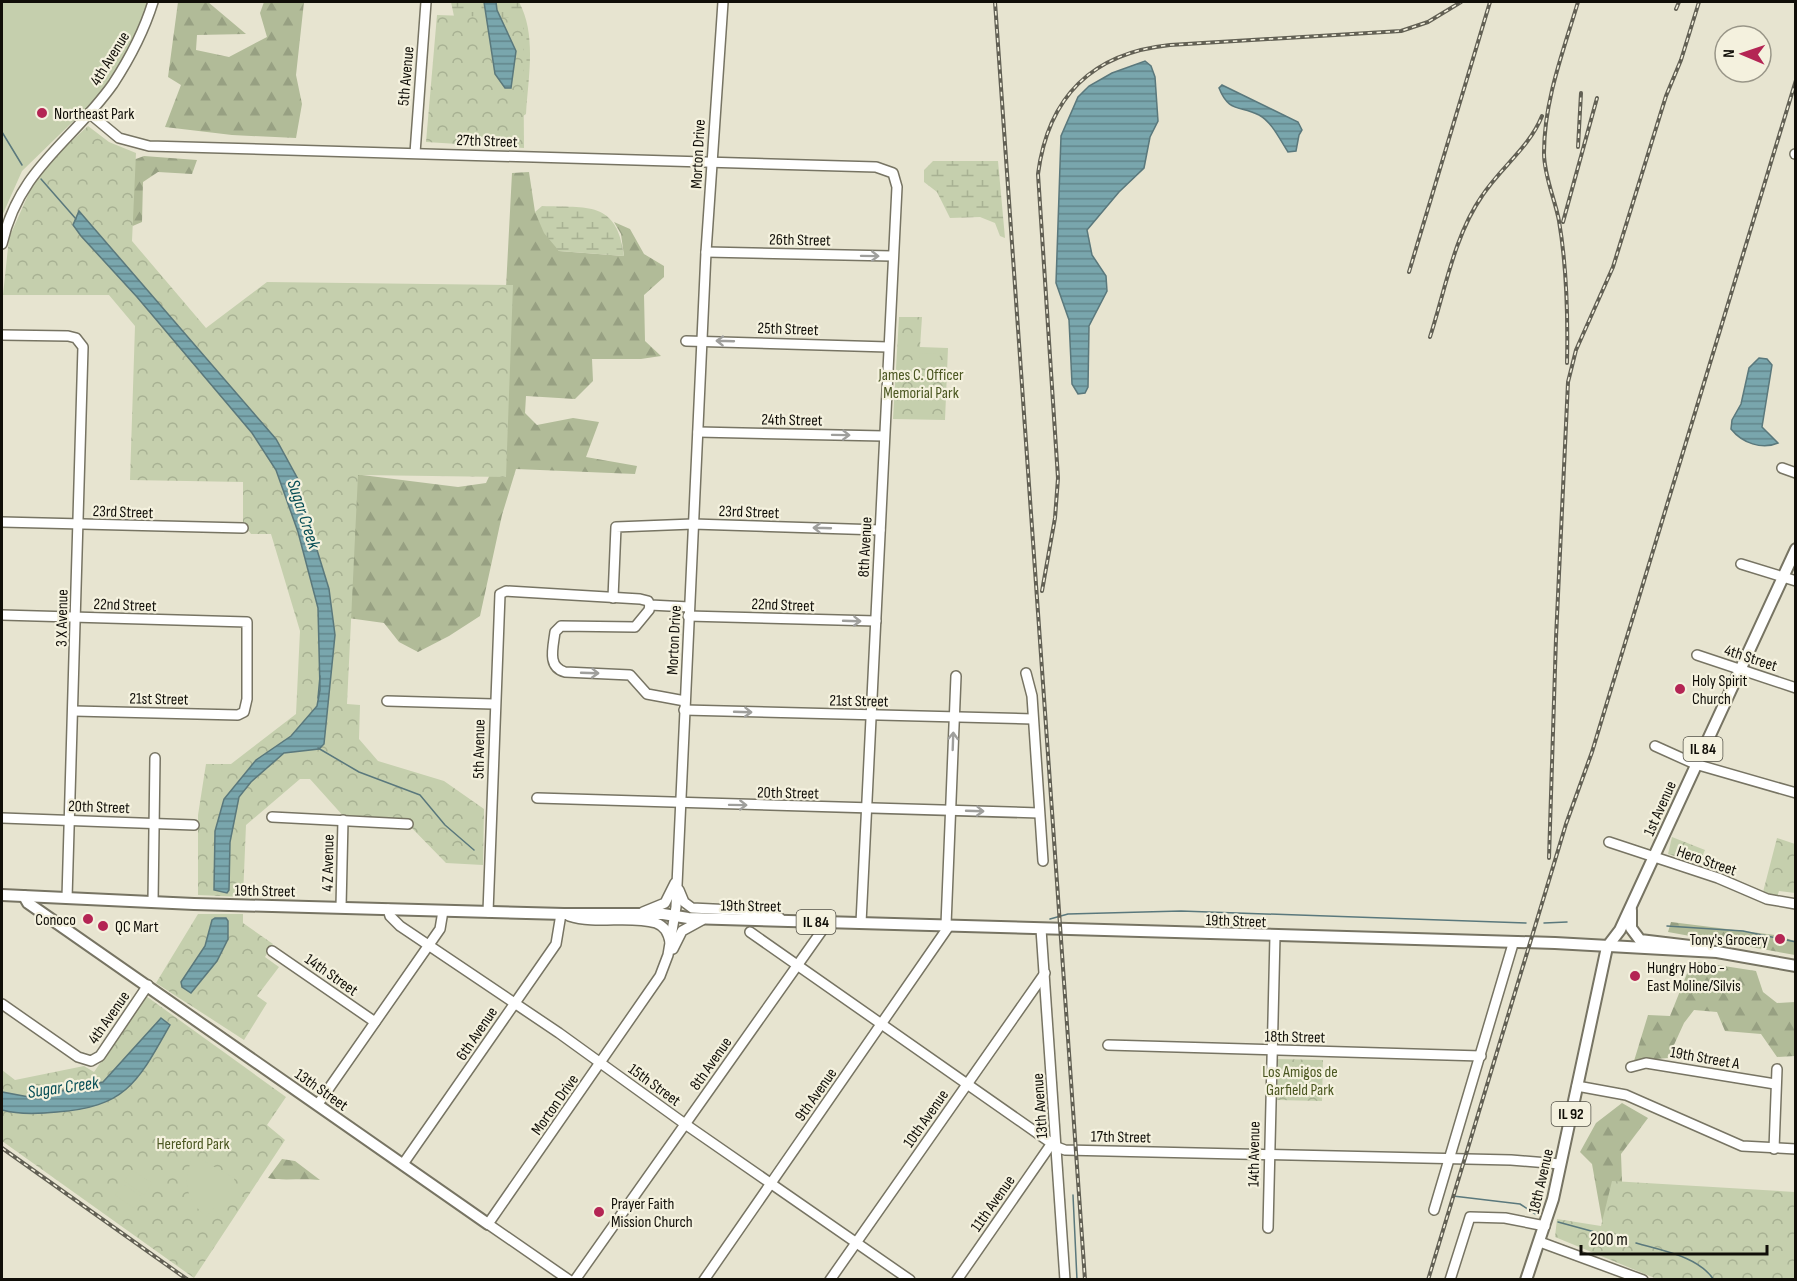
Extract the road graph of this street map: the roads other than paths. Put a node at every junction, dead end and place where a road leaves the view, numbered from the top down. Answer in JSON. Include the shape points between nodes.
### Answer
{"nodes":[{"id":1,"x":153,"y":2,"type":"edge"},
{"id":2,"x":426,"y":2,"type":"edge"},
{"id":3,"x":723,"y":2,"type":"edge"},
{"id":4,"x":89,"y":113,"type":"junction"},
{"id":5,"x":713,"y":140,"type":"junction"},
{"id":6,"x":415,"y":153,"type":"junction"},
{"id":7,"x":712,"y":163,"type":"junction"},
{"id":8,"x":744,"y":163,"type":"junction"},
{"id":9,"x":893,"y":173,"type":"joint"},
{"id":10,"x":2,"y":244,"type":"edge"},
{"id":11,"x":706,"y":252,"type":"junction"},
{"id":12,"x":892,"y":256,"type":"junction"},
{"id":13,"x":2,"y":335,"type":"edge"},
{"id":14,"x":686,"y":341,"type":"dead end"},
{"id":15,"x":702,"y":341,"type":"junction"},
{"id":16,"x":888,"y":347,"type":"junction"},
{"id":17,"x":698,"y":432,"type":"junction"},
{"id":18,"x":884,"y":436,"type":"junction"},
{"id":19,"x":1782,"y":468,"type":"dead end"},
{"id":20,"x":1796,"y":473,"type":"edge"},
{"id":21,"x":2,"y":522,"type":"edge"},
{"id":22,"x":79,"y":524,"type":"junction"},
{"id":23,"x":693,"y":524,"type":"junction"},
{"id":24,"x":243,"y":528,"type":"dead end"},
{"id":25,"x":880,"y":530,"type":"junction"},
{"id":26,"x":1796,"y":549,"type":"edge"},
{"id":27,"x":1741,"y":564,"type":"dead end"},
{"id":28,"x":1783,"y":577,"type":"junction"},
{"id":29,"x":1796,"y":581,"type":"edge"},
{"id":30,"x":506,"y":591,"type":"joint"},
{"id":31,"x":614,"y":598,"type":"junction"},
{"id":32,"x":650,"y":605,"type":"junction"},
{"id":33,"x":689,"y":611,"type":"junction"},
{"id":34,"x":2,"y":615,"type":"edge"},
{"id":35,"x":76,"y":618,"type":"junction"},
{"id":36,"x":876,"y":621,"type":"junction"},
{"id":37,"x":1697,"y":655,"type":"dead end"},
{"id":38,"x":1740,"y":669,"type":"junction"},
{"id":39,"x":1026,"y":673,"type":"dead end"},
{"id":40,"x":956,"y":676,"type":"dead end"},
{"id":41,"x":1796,"y":688,"type":"edge"},
{"id":42,"x":387,"y":701,"type":"dead end"},
{"id":43,"x":494,"y":705,"type":"junction"},
{"id":44,"x":685,"y":705,"type":"junction"},
{"id":45,"x":74,"y":711,"type":"junction"},
{"id":46,"x":244,"y":712,"type":"joint"},
{"id":47,"x":870,"y":716,"type":"junction"},
{"id":48,"x":954,"y":716,"type":"junction"},
{"id":49,"x":1033,"y":719,"type":"junction"},
{"id":50,"x":1655,"y":746,"type":"dead end"},
{"id":51,"x":155,"y":758,"type":"dead end"},
{"id":52,"x":1695,"y":764,"type":"junction"},
{"id":53,"x":1796,"y":793,"type":"edge"},
{"id":54,"x":537,"y":798,"type":"dead end"},
{"id":55,"x":680,"y":804,"type":"junction"},
{"id":56,"x":866,"y":808,"type":"junction"},
{"id":57,"x":950,"y":811,"type":"junction"},
{"id":58,"x":1039,"y":813,"type":"junction"},
{"id":59,"x":272,"y":817,"type":"dead end"},
{"id":60,"x":2,"y":818,"type":"edge"},
{"id":61,"x":69,"y":820,"type":"junction"},
{"id":62,"x":343,"y":820,"type":"junction"},
{"id":63,"x":154,"y":824,"type":"junction"},
{"id":64,"x":408,"y":824,"type":"dead end"},
{"id":65,"x":194,"y":825,"type":"dead end"},
{"id":66,"x":1609,"y":843,"type":"dead end"},
{"id":67,"x":1653,"y":857,"type":"junction"},
{"id":68,"x":1043,"y":861,"type":"dead end"},
{"id":69,"x":677,"y":880,"type":"junction"},
{"id":70,"x":2,"y":895,"type":"edge"},
{"id":71,"x":24,"y":896,"type":"junction"},
{"id":72,"x":52,"y":898,"type":"junction"},
{"id":73,"x":67,"y":898,"type":"junction"},
{"id":74,"x":153,"y":902,"type":"junction"},
{"id":75,"x":1796,"y":904,"type":"edge"},
{"id":76,"x":1631,"y":906,"type":"junction"},
{"id":77,"x":341,"y":907,"type":"junction"},
{"id":78,"x":388,"y":909,"type":"junction"},
{"id":79,"x":443,"y":910,"type":"junction"},
{"id":80,"x":488,"y":912,"type":"junction"},
{"id":81,"x":640,"y":913,"type":"junction"},
{"id":82,"x":562,"y":914,"type":"junction"},
{"id":83,"x":674,"y":916,"type":"junction"},
{"id":84,"x":707,"y":919,"type":"junction"},
{"id":85,"x":791,"y":921,"type":"junction"},
{"id":86,"x":59,"y":922,"type":"junction"},
{"id":87,"x":828,"y":922,"type":"junction"},
{"id":88,"x":861,"y":923,"type":"junction"},
{"id":89,"x":947,"y":926,"type":"junction"},
{"id":90,"x":1041,"y":929,"type":"junction"},
{"id":91,"x":750,"y":932,"type":"dead end"},
{"id":92,"x":1275,"y":936,"type":"junction"},
{"id":93,"x":430,"y":944,"type":"junction"},
{"id":94,"x":1513,"y":944,"type":"junction"},
{"id":95,"x":671,"y":946,"type":"junction"},
{"id":96,"x":1607,"y":946,"type":"junction"},
{"id":97,"x":272,"y":951,"type":"dead end"},
{"id":98,"x":1717,"y":952,"type":"junction"},
{"id":99,"x":666,"y":964,"type":"junction"},
{"id":100,"x":796,"y":965,"type":"junction"},
{"id":101,"x":1796,"y":966,"type":"edge"},
{"id":102,"x":1045,"y":973,"type":"junction"},
{"id":103,"x":148,"y":985,"type":"junction"},
{"id":104,"x":514,"y":1003,"type":"junction"},
{"id":105,"x":2,"y":1004,"type":"edge"},
{"id":106,"x":375,"y":1022,"type":"junction"},
{"id":107,"x":883,"y":1024,"type":"junction"},
{"id":108,"x":1108,"y":1046,"type":"dead end"},
{"id":109,"x":1271,"y":1051,"type":"junction"},
{"id":110,"x":1481,"y":1056,"type":"junction"},
{"id":111,"x":601,"y":1064,"type":"junction"},
{"id":112,"x":1631,"y":1067,"type":"dead end"},
{"id":113,"x":1777,"y":1069,"type":"dead end"},
{"id":114,"x":1775,"y":1084,"type":"junction"},
{"id":115,"x":966,"y":1085,"type":"junction"},
{"id":116,"x":1577,"y":1086,"type":"junction"},
{"id":117,"x":318,"y":1104,"type":"junction"},
{"id":118,"x":685,"y":1124,"type":"junction"},
{"id":119,"x":1055,"y":1145,"type":"junction"},
{"id":120,"x":1774,"y":1149,"type":"junction"},
{"id":121,"x":1796,"y":1149,"type":"edge"},
{"id":122,"x":1268,"y":1155,"type":"junction"},
{"id":123,"x":1450,"y":1160,"type":"junction"},
{"id":124,"x":403,"y":1164,"type":"junction"},
{"id":125,"x":1560,"y":1164,"type":"junction"},
{"id":126,"x":770,"y":1182,"type":"junction"},
{"id":127,"x":1434,"y":1210,"type":"dead end"},
{"id":128,"x":488,"y":1224,"type":"junction"},
{"id":129,"x":1545,"y":1226,"type":"junction"},
{"id":130,"x":1268,"y":1228,"type":"dead end"},
{"id":131,"x":856,"y":1242,"type":"junction"},
{"id":132,"x":1540,"y":1242,"type":"junction"},
{"id":133,"x":569,"y":1280,"type":"edge"},
{"id":134,"x":575,"y":1280,"type":"edge"},
{"id":135,"x":704,"y":1280,"type":"edge"},
{"id":136,"x":830,"y":1280,"type":"edge"},
{"id":137,"x":910,"y":1280,"type":"edge"},
{"id":138,"x":957,"y":1280,"type":"edge"},
{"id":139,"x":1065,"y":1280,"type":"edge"},
{"id":140,"x":1450,"y":1280,"type":"edge"},
{"id":141,"x":1526,"y":1280,"type":"edge"},
{"id":142,"x":1643,"y":1280,"type":"edge"}],
"edges":[{"from":1,"to":4,"type":"street","name":"4th Avenue","via":[[127,61]]},
{"from":2,"to":6,"type":"street","name":"5th Avenue"},
{"from":3,"to":5,"type":"street","name":"Morton Drive"},
{"from":4,"to":6,"type":"street","name":"27th Street","via":[[111,134],[137,144]]},
{"from":4,"to":10,"type":"street","name":"4th Avenue","via":[[36,170],[13,208]]},
{"from":5,"to":7,"type":"street","name":"Morton Drive"},
{"from":5,"to":8,"type":"street","via":[[721,156]]},
{"from":6,"to":7,"type":"street","name":"27th Street"},
{"from":7,"to":8,"type":"street","name":"27th Street"},
{"from":7,"to":11,"type":"street","name":"Morton Drive"},
{"from":8,"to":9,"type":"street","name":"27th Street","via":[[876,167]]},
{"from":9,"to":12,"type":"street","name":"8th Avenue","via":[[897,187]]},
{"from":11,"to":12,"type":"street","name":"26th Street","one_way":true},
{"from":11,"to":15,"type":"street","name":"Morton Drive"},
{"from":12,"to":16,"type":"street","name":"8th Avenue"},
{"from":13,"to":22,"type":"street","name":"3 X Avenue","via":[[68,336],[79,340],[84,355]]},
{"from":14,"to":15,"type":"street","name":"25th Street"},
{"from":16,"to":15,"type":"street","name":"25th Street","one_way":true},
{"from":15,"to":17,"type":"street","name":"Morton Drive"},
{"from":16,"to":18,"type":"street","name":"8th Avenue"},
{"from":17,"to":18,"type":"street","name":"24th Street","one_way":true},
{"from":17,"to":23,"type":"street","name":"Morton Drive"},
{"from":18,"to":25,"type":"street","name":"8th Avenue"},
{"from":19,"to":20,"type":"street"},
{"from":21,"to":22,"type":"street","name":"23rd Street"},
{"from":22,"to":24,"type":"street","name":"23rd Street"},
{"from":22,"to":35,"type":"street","name":"3 X Avenue"},
{"from":25,"to":23,"type":"street","name":"23rd Street","one_way":true},
{"from":23,"to":31,"type":"street","name":"23rd Street","via":[[616,527]]},
{"from":23,"to":33,"type":"street","name":"Morton Drive"},
{"from":25,"to":36,"type":"street","name":"8th Avenue"},
{"from":26,"to":28,"type":"main road","name":"1st Avenue","number":"IL 84"},
{"from":27,"to":28,"type":"street"},
{"from":28,"to":29,"type":"street"},
{"from":28,"to":38,"type":"main road","name":"1st Avenue","number":"IL 84"},
{"from":30,"to":31,"type":"street","name":"22nd Street"},
{"from":30,"to":43,"type":"street","name":"5th Avenue","via":[[500,594],[498,603]]},
{"from":31,"to":32,"type":"street","name":"22nd Street","via":[[645,599]]},
{"from":32,"to":33,"type":"street","name":"22nd Street"},
{"from":32,"to":44,"type":"street","name":"21st Street","one_way":true,"via":[[635,627],[561,626],[555,632],[552,662],[561,671],[630,675],[647,694]]},
{"from":33,"to":36,"type":"street","name":"22nd Street","one_way":true},
{"from":33,"to":44,"type":"street","name":"Morton Drive"},
{"from":34,"to":35,"type":"street","name":"22nd Street"},
{"from":35,"to":45,"type":"street","name":"3 X Avenue"},
{"from":35,"to":46,"type":"street","name":"22nd Street","via":[[247,622]]},
{"from":36,"to":47,"type":"street","name":"8th Avenue"},
{"from":37,"to":38,"type":"street","name":"4th Street"},
{"from":38,"to":41,"type":"street","name":"4th Street"},
{"from":38,"to":52,"type":"main road","name":"1st Avenue","number":"IL 84"},
{"from":39,"to":49,"type":"street"},
{"from":40,"to":48,"type":"street"},
{"from":42,"to":43,"type":"street"},
{"from":43,"to":80,"type":"street","name":"5th Avenue"},
{"from":44,"to":47,"type":"street","name":"21st Street","one_way":true},
{"from":44,"to":55,"type":"street","name":"Morton Drive"},
{"from":45,"to":46,"type":"street","name":"21st Street","via":[[238,715]]},
{"from":45,"to":61,"type":"street","name":"3 X Avenue"},
{"from":47,"to":48,"type":"street","name":"21st Street"},
{"from":47,"to":56,"type":"street","name":"8th Avenue"},
{"from":48,"to":49,"type":"street","name":"21st Street"},
{"from":57,"to":48,"type":"street","one_way":true},
{"from":49,"to":58,"type":"street"},
{"from":50,"to":52,"type":"street"},
{"from":51,"to":63,"type":"street"},
{"from":52,"to":53,"type":"street"},
{"from":52,"to":67,"type":"main road","name":"1st Avenue","number":"IL 84"},
{"from":54,"to":55,"type":"street","name":"20th Street"},
{"from":55,"to":56,"type":"street","name":"20th Street","one_way":true},
{"from":55,"to":69,"type":"street","name":"Morton Drive"},
{"from":56,"to":57,"type":"street","name":"20th Street"},
{"from":56,"to":88,"type":"street","name":"8th Avenue"},
{"from":57,"to":58,"type":"street","name":"20th Street","one_way":true},
{"from":57,"to":89,"type":"street"},
{"from":58,"to":68,"type":"street"},
{"from":59,"to":62,"type":"street"},
{"from":60,"to":61,"type":"street","name":"20th Street"},
{"from":61,"to":63,"type":"street","name":"20th Street"},
{"from":61,"to":73,"type":"street","name":"3 X Avenue"},
{"from":62,"to":64,"type":"street"},
{"from":62,"to":77,"type":"street","name":"4 Z Avenue"},
{"from":63,"to":65,"type":"street","name":"20th Street"},
{"from":63,"to":74,"type":"street"},
{"from":66,"to":67,"type":"street","name":"Hero Street"},
{"from":67,"to":75,"type":"street","name":"Hero Street","via":[[1767,899]]},
{"from":67,"to":76,"type":"main road","name":"1st Avenue","number":"IL 84"},
{"from":69,"to":81,"type":"street","via":[[665,903]]},
{"from":69,"to":83,"type":"street","name":"Morton Drive"},
{"from":69,"to":85,"type":"street","via":[[684,902],[692,908],[754,911]]},
{"from":70,"to":71,"type":"main road","name":"19th Street","number":"IL 84"},
{"from":71,"to":72,"type":"main road","name":"19th Street","number":"IL 84"},
{"from":71,"to":86,"type":"main road","name":"13th Street","via":[[28,903]]},
{"from":72,"to":73,"type":"main road","name":"19th Street","number":"IL 84"},
{"from":72,"to":86,"type":"main road"},
{"from":73,"to":74,"type":"main road","name":"19th Street","number":"IL 84"},
{"from":74,"to":77,"type":"main road","name":"19th Street","number":"IL 84"},
{"from":76,"to":96,"type":"main road","name":"1st Avenue","number":"IL 84"},
{"from":76,"to":98,"type":"main road","via":[[1631,928],[1640,940]]},
{"from":77,"to":78,"type":"main road","name":"19th Street","number":"IL 84"},
{"from":78,"to":79,"type":"main road","name":"19th Street","number":"IL 84"},
{"from":78,"to":93,"type":"street","name":"15th Street","via":[[392,919]]},
{"from":79,"to":80,"type":"main road","name":"19th Street","number":"IL 84"},
{"from":79,"to":93,"type":"street","via":[[440,929]]},
{"from":80,"to":82,"type":"main road","name":"19th Street","number":"IL 84"},
{"from":81,"to":82,"type":"main road","name":"19th Street","number":"IL 84"},
{"from":81,"to":83,"type":"main road","name":"19th Street","number":"IL 84"},
{"from":82,"to":95,"type":"street","via":[[583,920],[657,924],[668,932]]},
{"from":82,"to":104,"type":"street","name":"6th Avenue","via":[[556,944]]},
{"from":83,"to":84,"type":"main road","name":"19th Street","number":"IL 84"},
{"from":83,"to":95,"type":"street","name":"Morton Drive"},
{"from":84,"to":85,"type":"main road","name":"19th Street","number":"IL 84"},
{"from":84,"to":99,"type":"street","via":[[682,931]]},
{"from":85,"to":87,"type":"main road","name":"19th Street","number":"IL 84"},
{"from":86,"to":103,"type":"main road","name":"13th Street"},
{"from":87,"to":88,"type":"main road","name":"19th Street","number":"IL 84"},
{"from":87,"to":100,"type":"street","name":"8th Avenue"},
{"from":88,"to":89,"type":"main road","name":"19th Street","number":"IL 84"},
{"from":89,"to":90,"type":"main road","name":"19th Street","number":"IL 84"},
{"from":89,"to":107,"type":"street","name":"9th Avenue"},
{"from":90,"to":92,"type":"main road","name":"19th Street","number":"IL 84"},
{"from":90,"to":102,"type":"street","name":"13th Avenue"},
{"from":91,"to":100,"type":"street"},
{"from":92,"to":94,"type":"main road","name":"19th Street","number":"IL 84"},
{"from":92,"to":109,"type":"street","name":"14th Avenue"},
{"from":93,"to":104,"type":"street","name":"15th Street"},
{"from":93,"to":106,"type":"street"},
{"from":94,"to":96,"type":"main road","name":"19th Street","number":"IL 84"},
{"from":94,"to":110,"type":"street"},
{"from":95,"to":99,"type":"street","name":"Morton Drive"},
{"from":96,"to":98,"type":"main road","name":"19th Street"},
{"from":96,"to":116,"type":"main road","name":"18th Avenue","number":"IL 92"},
{"from":97,"to":106,"type":"street","name":"14th Street"},
{"from":98,"to":101,"type":"main road"},
{"from":99,"to":111,"type":"street","name":"Morton Drive"},
{"from":100,"to":107,"type":"street"},
{"from":100,"to":118,"type":"street","name":"8th Avenue"},
{"from":102,"to":115,"type":"street","name":"10th Avenue"},
{"from":102,"to":119,"type":"street","name":"13th Avenue"},
{"from":103,"to":105,"type":"street","name":"4th Avenue","via":[[100,1056],[89,1061]]},
{"from":103,"to":117,"type":"main road","name":"13th Street"},
{"from":104,"to":111,"type":"street","name":"15th Street"},
{"from":104,"to":124,"type":"street","name":"6th Avenue"},
{"from":106,"to":117,"type":"street"},
{"from":107,"to":115,"type":"street"},
{"from":107,"to":126,"type":"street","name":"9th Avenue"},
{"from":108,"to":109,"type":"street","name":"18th Street"},
{"from":109,"to":110,"type":"street","name":"18th Street"},
{"from":109,"to":122,"type":"street","name":"14th Avenue"},
{"from":110,"to":123,"type":"street"},
{"from":111,"to":118,"type":"street","name":"15th Street"},
{"from":111,"to":128,"type":"street","name":"Morton Drive"},
{"from":112,"to":114,"type":"street","name":"19th Street A","via":[[1646,1063]]},
{"from":113,"to":114,"type":"street"},
{"from":114,"to":120,"type":"street"},
{"from":115,"to":119,"type":"street"},
{"from":115,"to":131,"type":"street","name":"10th Avenue"},
{"from":116,"to":120,"type":"street","via":[[1626,1095],[1742,1146]]},
{"from":116,"to":125,"type":"main road","name":"18th Avenue","number":"IL 92"},
{"from":117,"to":124,"type":"main road","name":"13th Street"},
{"from":118,"to":126,"type":"street","name":"15th Street"},
{"from":118,"to":134,"type":"street","name":"8th Avenue"},
{"from":119,"to":122,"type":"street","name":"17th Street"},
{"from":119,"to":138,"type":"street","name":"11th Avenue"},
{"from":119,"to":139,"type":"street","name":"13th Avenue"},
{"from":120,"to":121,"type":"street"},
{"from":122,"to":123,"type":"street","name":"17th Street"},
{"from":122,"to":130,"type":"street","name":"14th Avenue"},
{"from":123,"to":125,"type":"street","name":"17th Street"},
{"from":123,"to":127,"type":"street"},
{"from":124,"to":128,"type":"main road","name":"13th Street"},
{"from":125,"to":129,"type":"main road","name":"18th Avenue","number":"IL 92"},
{"from":126,"to":131,"type":"street","name":"15th Street"},
{"from":126,"to":135,"type":"street","name":"9th Avenue"},
{"from":128,"to":133,"type":"street","name":"13th Street"},
{"from":129,"to":132,"type":"main road","name":"18th Avenue","number":"IL 92"},
{"from":129,"to":140,"type":"street","via":[[1505,1218],[1470,1217]]},
{"from":131,"to":136,"type":"street","name":"10th Avenue"},
{"from":131,"to":137,"type":"street","name":"15th Street"},
{"from":132,"to":141,"type":"main road","name":"18th Avenue","number":"IL 92"},
{"from":132,"to":142,"type":"street"}]}
